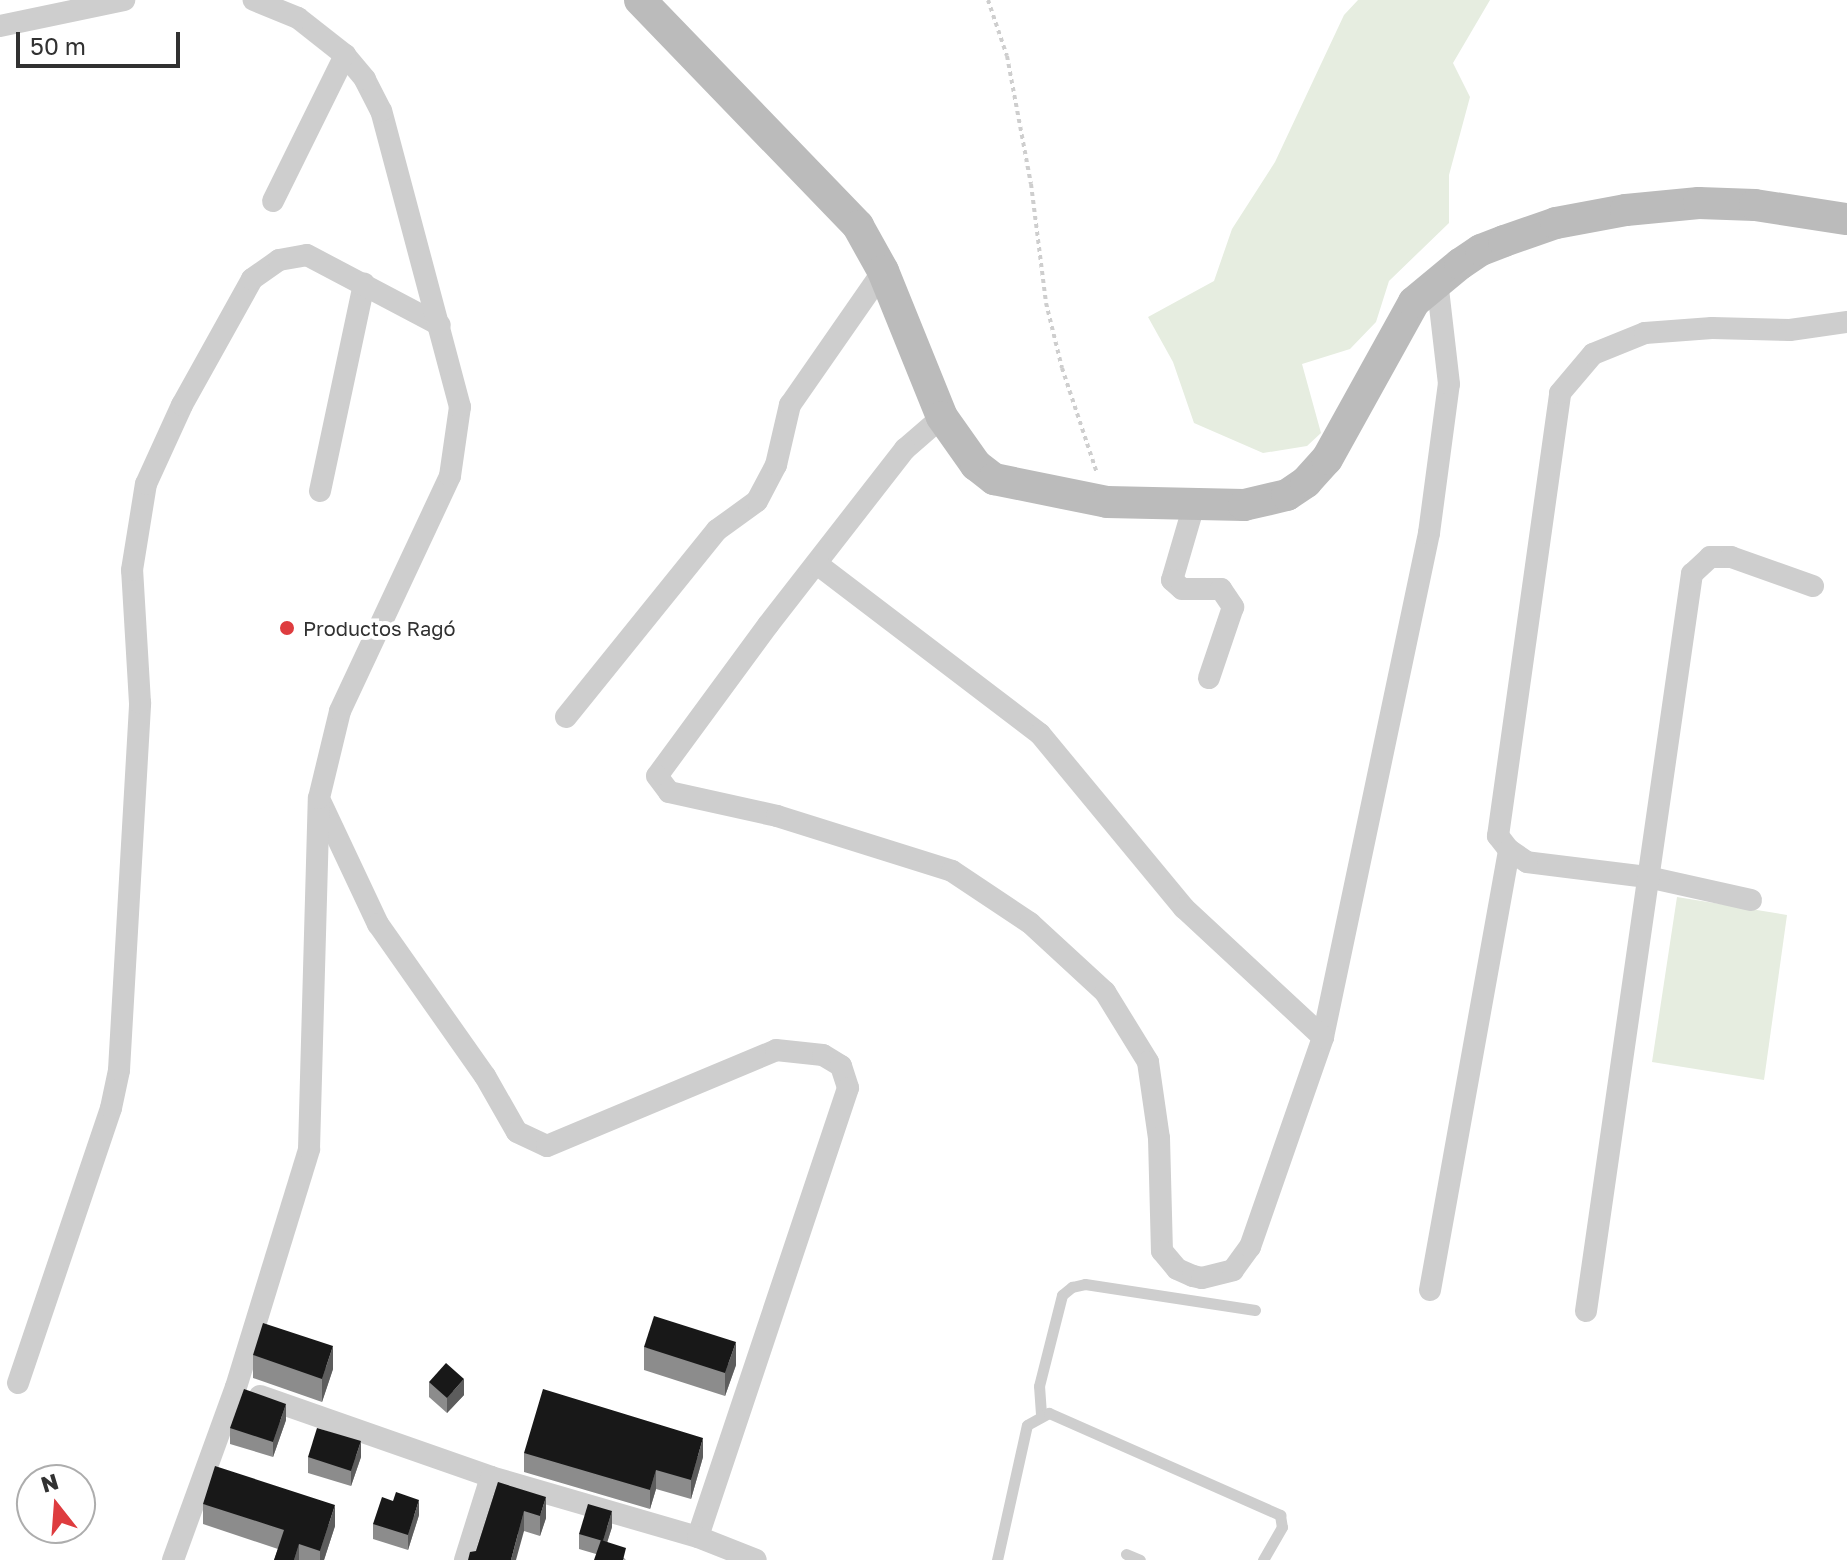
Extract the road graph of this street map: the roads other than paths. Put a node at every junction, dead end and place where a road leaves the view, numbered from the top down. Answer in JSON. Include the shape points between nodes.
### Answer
{"nodes":[{"id":1,"x":124,"y":0,"type":"edge"},
{"id":2,"x":254,"y":0,"type":"edge"},
{"id":3,"x":640,"y":0,"type":"edge"},
{"id":4,"x":0,"y":26,"type":"edge"},
{"id":5,"x":345,"y":55,"type":"junction"},
{"id":6,"x":273,"y":201,"type":"dead end"},
{"id":7,"x":1847,"y":219,"type":"edge"},
{"id":8,"x":883,"y":271,"type":"junction"},
{"id":9,"x":1437,"y":281,"type":"junction"},
{"id":10,"x":364,"y":284,"type":"junction"},
{"id":11,"x":1847,"y":322,"type":"edge"},
{"id":12,"x":440,"y":325,"type":"junction"},
{"id":13,"x":942,"y":417,"type":"junction"},
{"id":14,"x":320,"y":491,"type":"dead end"},
{"id":15,"x":1194,"y":505,"type":"junction"},
{"id":16,"x":817,"y":564,"type":"junction"},
{"id":17,"x":1813,"y":586,"type":"dead end"},
{"id":18,"x":1209,"y":678,"type":"dead end"},
{"id":19,"x":566,"y":717,"type":"dead end"},
{"id":20,"x":319,"y":798,"type":"junction"},
{"id":21,"x":1509,"y":850,"type":"junction"},
{"id":22,"x":1647,"y":877,"type":"junction"},
{"id":23,"x":1751,"y":900,"type":"dead end"},
{"id":24,"x":1323,"y":1037,"type":"junction"},
{"id":25,"x":1430,"y":1290,"type":"dead end"},
{"id":26,"x":1255,"y":1310,"type":"dead end"},
{"id":27,"x":1586,"y":1311,"type":"dead end"},
{"id":28,"x":18,"y":1383,"type":"dead end"},
{"id":29,"x":236,"y":1387,"type":"junction"},
{"id":30,"x":1041,"y":1414,"type":"junction"},
{"id":31,"x":491,"y":1477,"type":"junction"},
{"id":32,"x":698,"y":1537,"type":"junction"},
{"id":33,"x":1126,"y":1554,"type":"dead end"},
{"id":34,"x":173,"y":1560,"type":"edge"},
{"id":35,"x":465,"y":1560,"type":"edge"},
{"id":36,"x":756,"y":1560,"type":"edge"},
{"id":37,"x":997,"y":1560,"type":"edge"},
{"id":38,"x":1140,"y":1560,"type":"edge"},
{"id":39,"x":1263,"y":1560,"type":"edge"}],
"edges":[{"from":1,"to":4,"type":"street"},
{"from":2,"to":5,"type":"street","via":[[298,18]]},
{"from":3,"to":8,"type":"main road","via":[[858,226]]},
{"from":5,"to":6,"type":"street"},
{"from":5,"to":12,"type":"street","via":[[381,111]]},
{"from":7,"to":9,"type":"main road","via":[[1741,204],[1626,210],[1556,223],[1504,241],[1481,250]]},
{"from":8,"to":13,"type":"main road"},
{"from":8,"to":19,"type":"street","via":[[790,405],[776,465],[757,501],[717,530]]},
{"from":9,"to":15,"type":"main road","via":[[1400,322],[1367,391],[1327,459],[1306,482],[1287,495],[1244,505]]},
{"from":9,"to":24,"type":"street","via":[[1449,384],[1429,533]]},
{"from":10,"to":12,"type":"street"},
{"from":10,"to":14,"type":"street"},
{"from":10,"to":28,"type":"street","via":[[307,255],[279,260],[252,279],[182,405],[146,484],[132,570],[140,703],[119,1070],[111,1108]]},
{"from":11,"to":21,"type":"street","via":[[1790,330],[1645,333],[1593,354],[1560,393],[1498,836]]},
{"from":12,"to":20,"type":"street","via":[[460,407],[450,476],[340,711]]},
{"from":13,"to":15,"type":"main road","via":[[962,449],[994,479],[1107,502]]},
{"from":13,"to":16,"type":"street","via":[[905,449]]},
{"from":15,"to":18,"type":"street","via":[[1172,580],[1182,589],[1221,589],[1233,607]]},
{"from":16,"to":24,"type":"street","via":[[1040,734],[1184,908]]},
{"from":16,"to":24,"type":"street","via":[[660,768],[660,784],[669,792],[777,816],[952,871],[1030,923],[1105,992],[1148,1062],[1159,1138],[1162,1251],[1177,1269],[1202,1278],[1233,1270],[1250,1247]]},
{"from":17,"to":22,"type":"street","via":[[1731,557],[1710,557],[1692,574]]},
{"from":20,"to":29,"type":"street","via":[[309,1149]]},
{"from":20,"to":32,"type":"street","via":[[378,924],[485,1076],[517,1132],[547,1146],[776,1050],[823,1055],[841,1066],[848,1088]]},
{"from":21,"to":22,"type":"street","via":[[1527,862]]},
{"from":21,"to":25,"type":"street"},
{"from":22,"to":23,"type":"street"},
{"from":22,"to":27,"type":"street"},
{"from":26,"to":30,"type":"lane","via":[[1085,1284],[1072,1287],[1062,1295],[1039,1386]]},
{"from":29,"to":31,"type":"street"},
{"from":29,"to":34,"type":"street"},
{"from":30,"to":37,"type":"lane","via":[[1027,1425]]},
{"from":30,"to":39,"type":"lane","via":[[1057,1414],[1280,1515],[1282,1527]]},
{"from":31,"to":32,"type":"street"},
{"from":31,"to":35,"type":"street"},
{"from":32,"to":36,"type":"street"},
{"from":33,"to":38,"type":"lane"}]}
